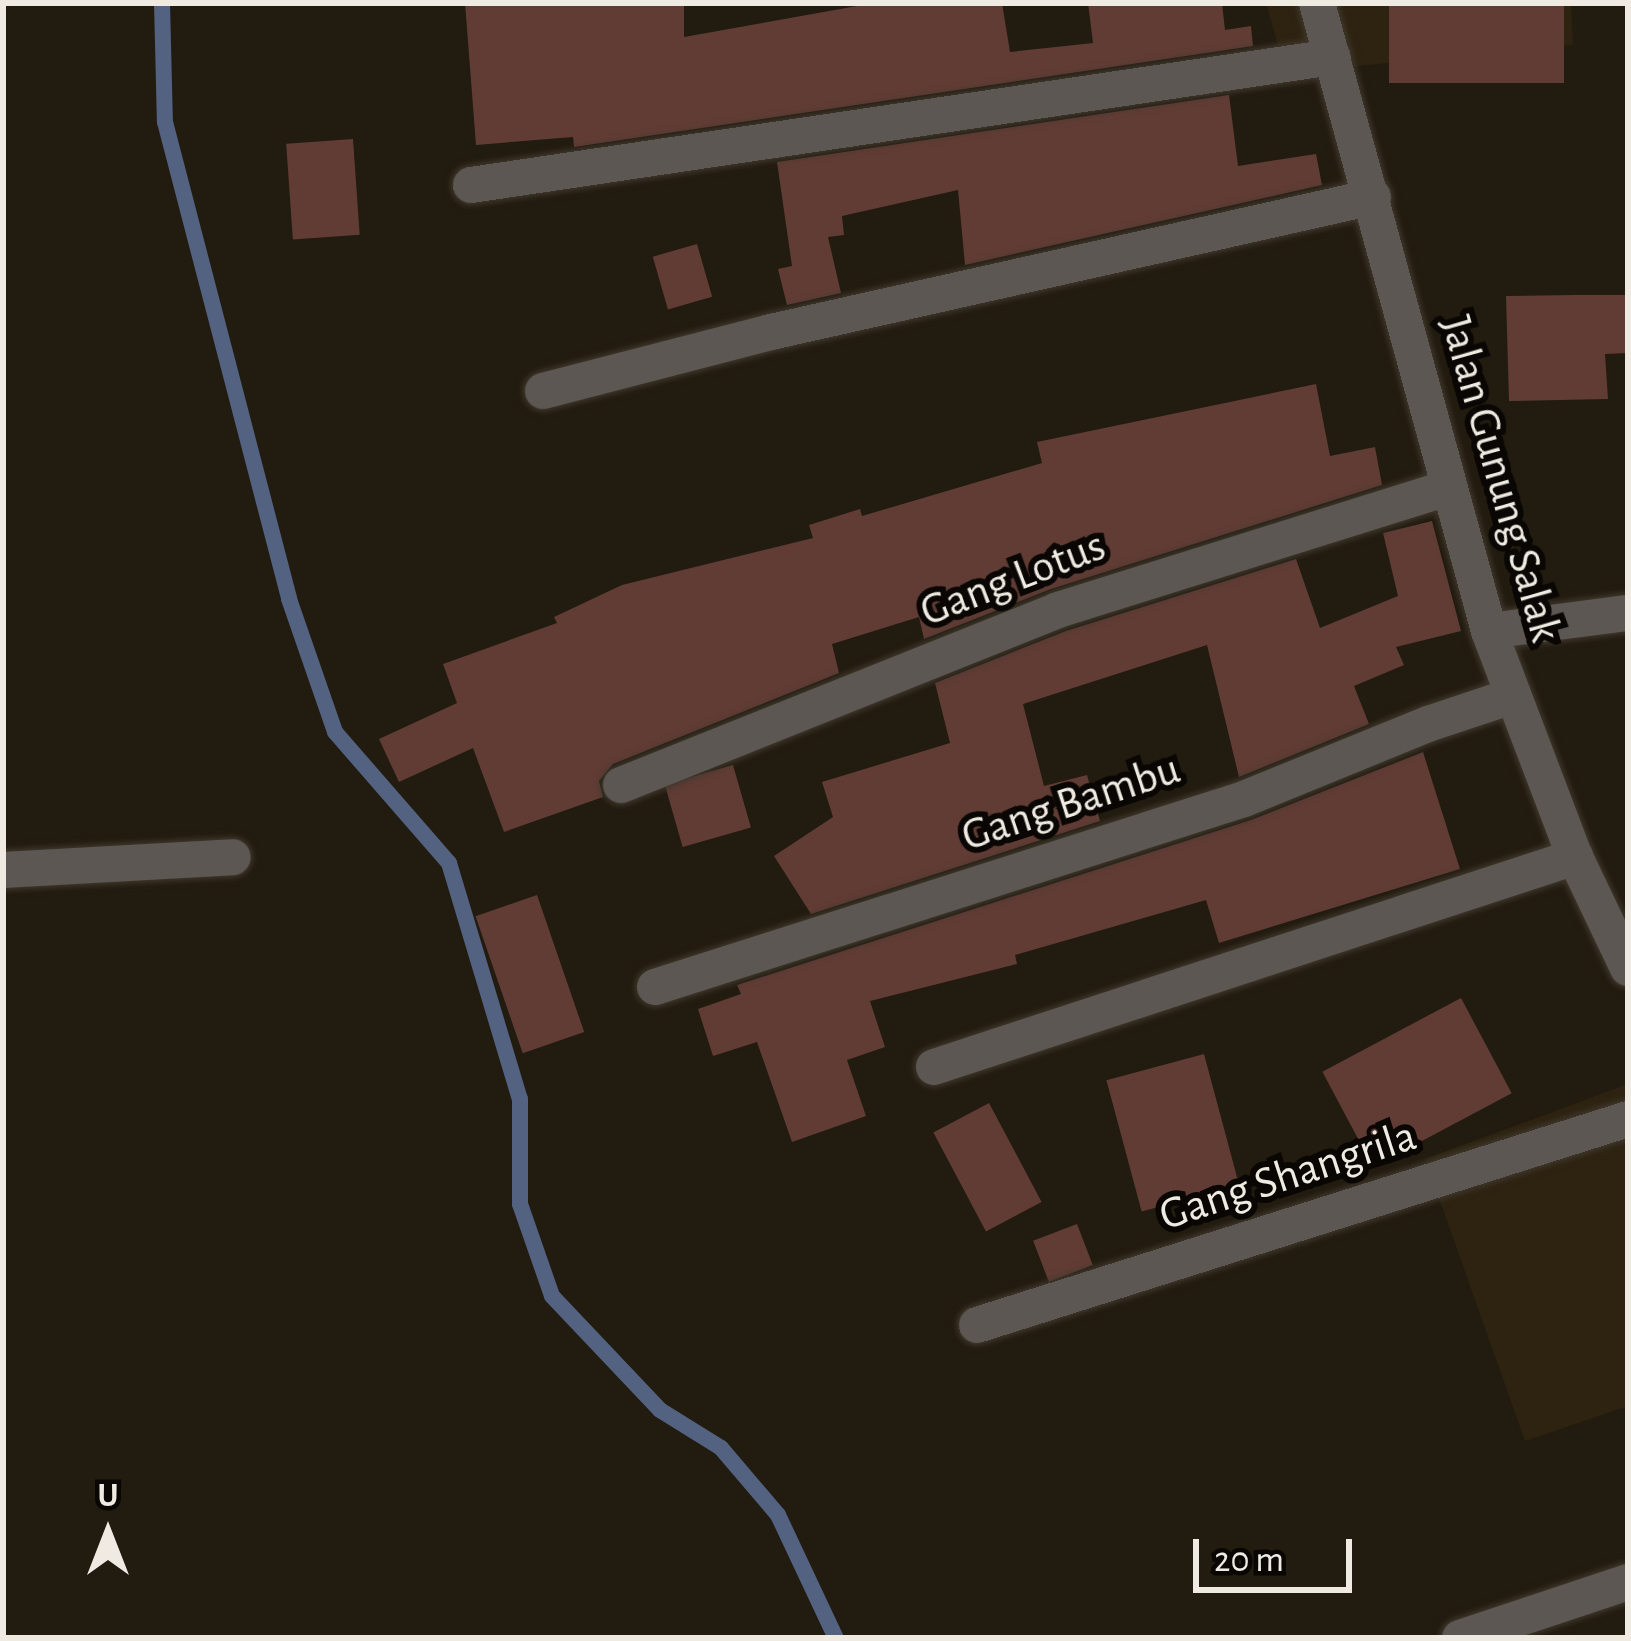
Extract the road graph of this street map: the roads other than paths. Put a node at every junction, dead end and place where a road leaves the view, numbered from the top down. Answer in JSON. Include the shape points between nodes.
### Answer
{"nodes":[{"id":1,"x":1317,"y":3,"type":"edge"},
{"id":2,"x":1333,"y":57,"type":"junction"},
{"id":3,"x":471,"y":185,"type":"dead end"},
{"id":4,"x":1373,"y":197,"type":"junction"},
{"id":5,"x":543,"y":391,"type":"dead end"},
{"id":6,"x":1448,"y":488,"type":"junction"},
{"id":7,"x":1628,"y":613,"type":"edge"},
{"id":8,"x":1489,"y":631,"type":"junction"},
{"id":9,"x":1513,"y":696,"type":"junction"},
{"id":10,"x":621,"y":785,"type":"dead end"},
{"id":11,"x":233,"y":857,"type":"dead end"},
{"id":12,"x":1575,"y":857,"type":"junction"},
{"id":13,"x":3,"y":870,"type":"edge"},
{"id":14,"x":1628,"y":968,"type":"edge"},
{"id":15,"x":655,"y":987,"type":"dead end"},
{"id":16,"x":934,"y":1067,"type":"dead end"},
{"id":17,"x":1628,"y":1119,"type":"edge"},
{"id":18,"x":977,"y":1325,"type":"dead end"},
{"id":19,"x":1628,"y":1582,"type":"edge"},
{"id":20,"x":1460,"y":1638,"type":"edge"}],
"edges":[{"from":1,"to":2,"type":"street","name":"Jalan Gunung Salak"},
{"from":2,"to":3,"type":"street"},
{"from":2,"to":4,"type":"street","name":"Jalan Gunung Salak"},
{"from":4,"to":5,"type":"street"},
{"from":4,"to":6,"type":"street","name":"Jalan Gunung Salak"},
{"from":6,"to":8,"type":"street","name":"Jalan Gunung Salak"},
{"from":6,"to":10,"type":"street","name":"Gang Lotus","via":[[1058,610]]},
{"from":7,"to":8,"type":"street"},
{"from":8,"to":9,"type":"street","name":"Jalan Gunung Salak"},
{"from":9,"to":12,"type":"street","name":"Jalan Gunung Salak"},
{"from":9,"to":15,"type":"street","name":"Gang Bambu","via":[[1244,799]]},
{"from":11,"to":13,"type":"street"},
{"from":12,"to":14,"type":"street","name":"Jalan Gunung Salak"},
{"from":12,"to":16,"type":"street"},
{"from":17,"to":18,"type":"street","name":"Gang Shangrila"},
{"from":19,"to":20,"type":"street"}]}
